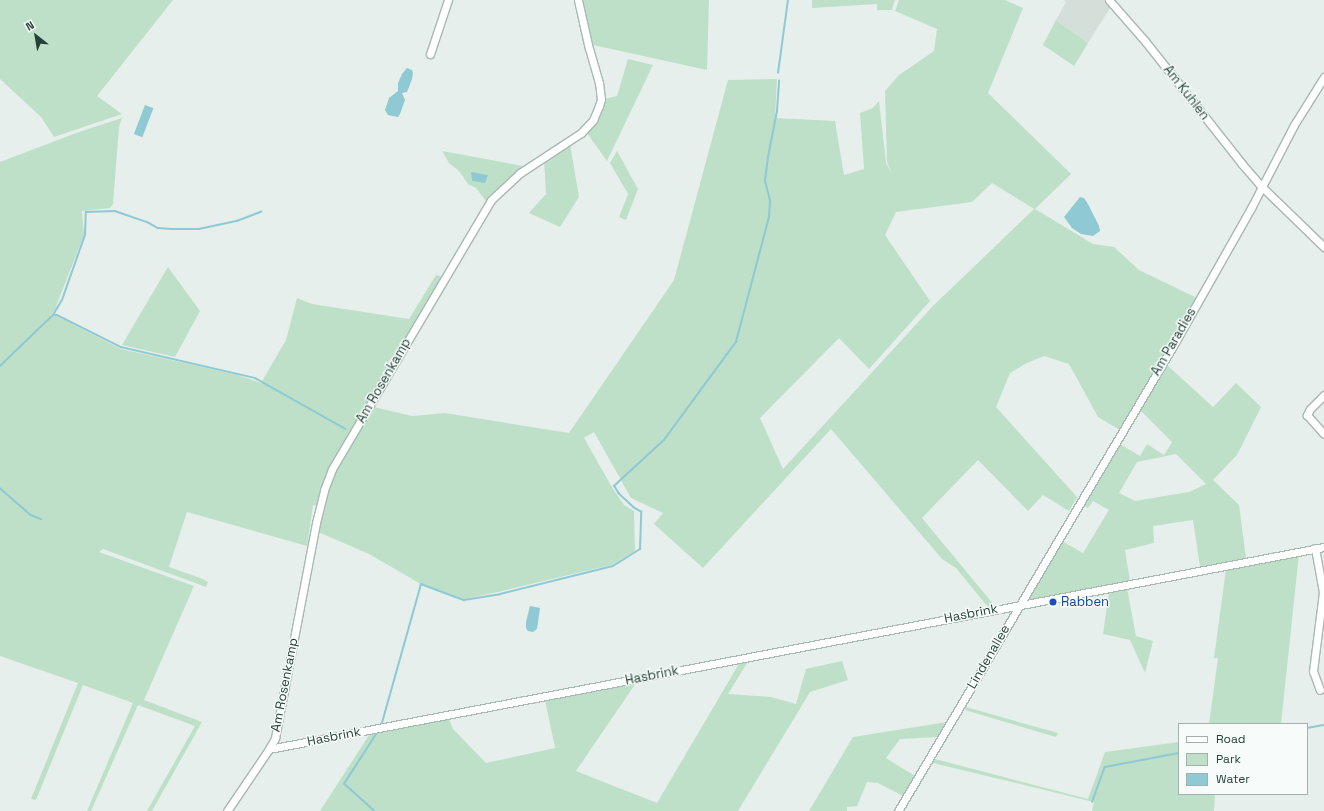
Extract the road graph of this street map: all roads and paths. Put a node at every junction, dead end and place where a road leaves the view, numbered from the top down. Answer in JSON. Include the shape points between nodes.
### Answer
{"nodes":[{"id":1,"x":448,"y":0,"type":"edge"},
{"id":2,"x":578,"y":0,"type":"edge"},
{"id":3,"x":1110,"y":0,"type":"edge"},
{"id":4,"x":430,"y":54,"type":"dead end"},
{"id":5,"x":1324,"y":77,"type":"edge"},
{"id":6,"x":1262,"y":187,"type":"junction"},
{"id":7,"x":1324,"y":247,"type":"edge"},
{"id":8,"x":1324,"y":395,"type":"edge"},
{"id":9,"x":1324,"y":434,"type":"edge"},
{"id":10,"x":1324,"y":546,"type":"edge"},
{"id":11,"x":1315,"y":548,"type":"junction"},
{"id":12,"x":1019,"y":605,"type":"junction"},
{"id":13,"x":1320,"y":690,"type":"dead end"},
{"id":14,"x":275,"y":738,"type":"junction"},
{"id":15,"x":285,"y":746,"type":"junction"},
{"id":16,"x":270,"y":749,"type":"junction"},
{"id":17,"x":227,"y":811,"type":"edge"},
{"id":18,"x":898,"y":811,"type":"edge"}],
"edges":[{"from":1,"to":4,"type":"street"},
{"from":2,"to":14,"type":"street","name":"Am Rosenkamp","via":[[602,99],[593,120],[581,134],[520,173],[491,200],[332,469],[316,523]]},
{"from":3,"to":6,"type":"street","name":"Am Kuhlen"},
{"from":5,"to":6,"type":"street","name":"Am Paradies","via":[[1294,126]]},
{"from":6,"to":7,"type":"street","name":"Am Kuhlen"},
{"from":6,"to":12,"type":"street","name":"Am Paradies","via":[[1180,334]]},
{"from":8,"to":9,"type":"street","via":[[1307,415]]},
{"from":10,"to":11,"type":"street"},
{"from":11,"to":12,"type":"street"},
{"from":11,"to":13,"type":"street","via":[[1323,592],[1313,671]]},
{"from":12,"to":15,"type":"street","name":"Hasbrink"},
{"from":12,"to":18,"type":"street","name":"Lindenallee"},
{"from":14,"to":15,"type":"street"},
{"from":14,"to":16,"type":"street","name":"Am Rosenkamp"},
{"from":15,"to":16,"type":"street","name":"Hasbrink"},
{"from":16,"to":17,"type":"street","name":"Am Rosenkamp"}]}
